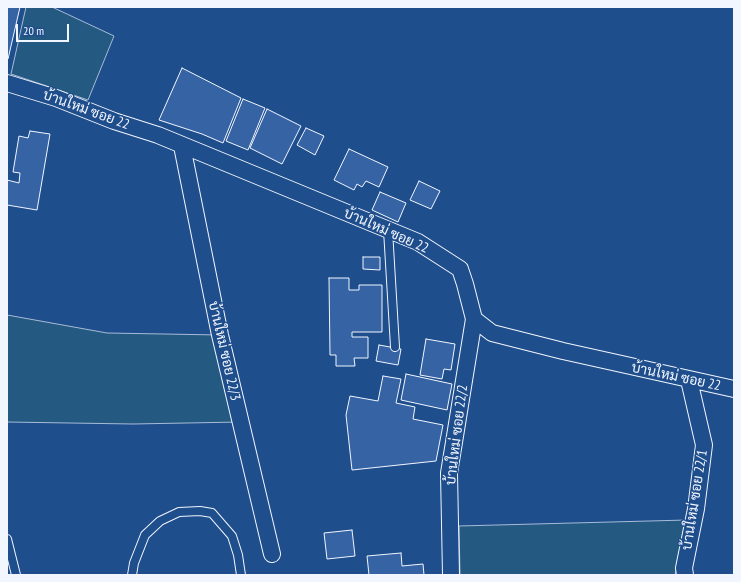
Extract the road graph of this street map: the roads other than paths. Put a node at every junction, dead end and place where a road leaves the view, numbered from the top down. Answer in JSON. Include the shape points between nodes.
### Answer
{"nodes":[{"id":1,"x":7,"y":83,"type":"edge"},
{"id":2,"x":182,"y":146,"type":"junction"},
{"id":3,"x":388,"y":230,"type":"junction"},
{"id":4,"x":474,"y":319,"type":"junction"},
{"id":5,"x":395,"y":347,"type":"dead end"},
{"id":6,"x":689,"y":380,"type":"junction"},
{"id":7,"x":734,"y":389,"type":"edge"},
{"id":8,"x":7,"y":539,"type":"edge"},
{"id":9,"x":272,"y":554,"type":"dead end"},
{"id":10,"x":16,"y":575,"type":"edge"},
{"id":11,"x":132,"y":575,"type":"edge"},
{"id":12,"x":241,"y":575,"type":"edge"},
{"id":13,"x":451,"y":575,"type":"edge"},
{"id":14,"x":685,"y":575,"type":"edge"}],
"edges":[{"from":1,"to":2,"type":"street","name":"บ้านใหม่ ซอย 22","via":[[56,98]]},
{"from":2,"to":3,"type":"street","name":"บ้านใหม่ ซอย 22"},
{"from":2,"to":9,"type":"street","name":"บ้านใหม่ ซอย 22/3","via":[[220,335]]},
{"from":3,"to":4,"type":"street","name":"บ้านใหม่ ซอย 22","via":[[418,242],[460,269]]},
{"from":3,"to":5,"type":"lane"},
{"from":4,"to":6,"type":"street","name":"บ้านใหม่ ซอย 22","via":[[492,333]]},
{"from":4,"to":13,"type":"street","name":"บ้านใหม่ ซอย 22/2","via":[[449,473]]},
{"from":6,"to":7,"type":"street","name":"บ้านใหม่ ซอย 22"},
{"from":6,"to":14,"type":"street","name":"บ้านใหม่ ซอย 22/1","via":[[704,445],[696,509],[684,568]]},
{"from":8,"to":10,"type":"lane"},
{"from":11,"to":12,"type":"lane","via":[[145,534],[160,521],[179,512],[200,511],[212,513],[232,536]]}]}
